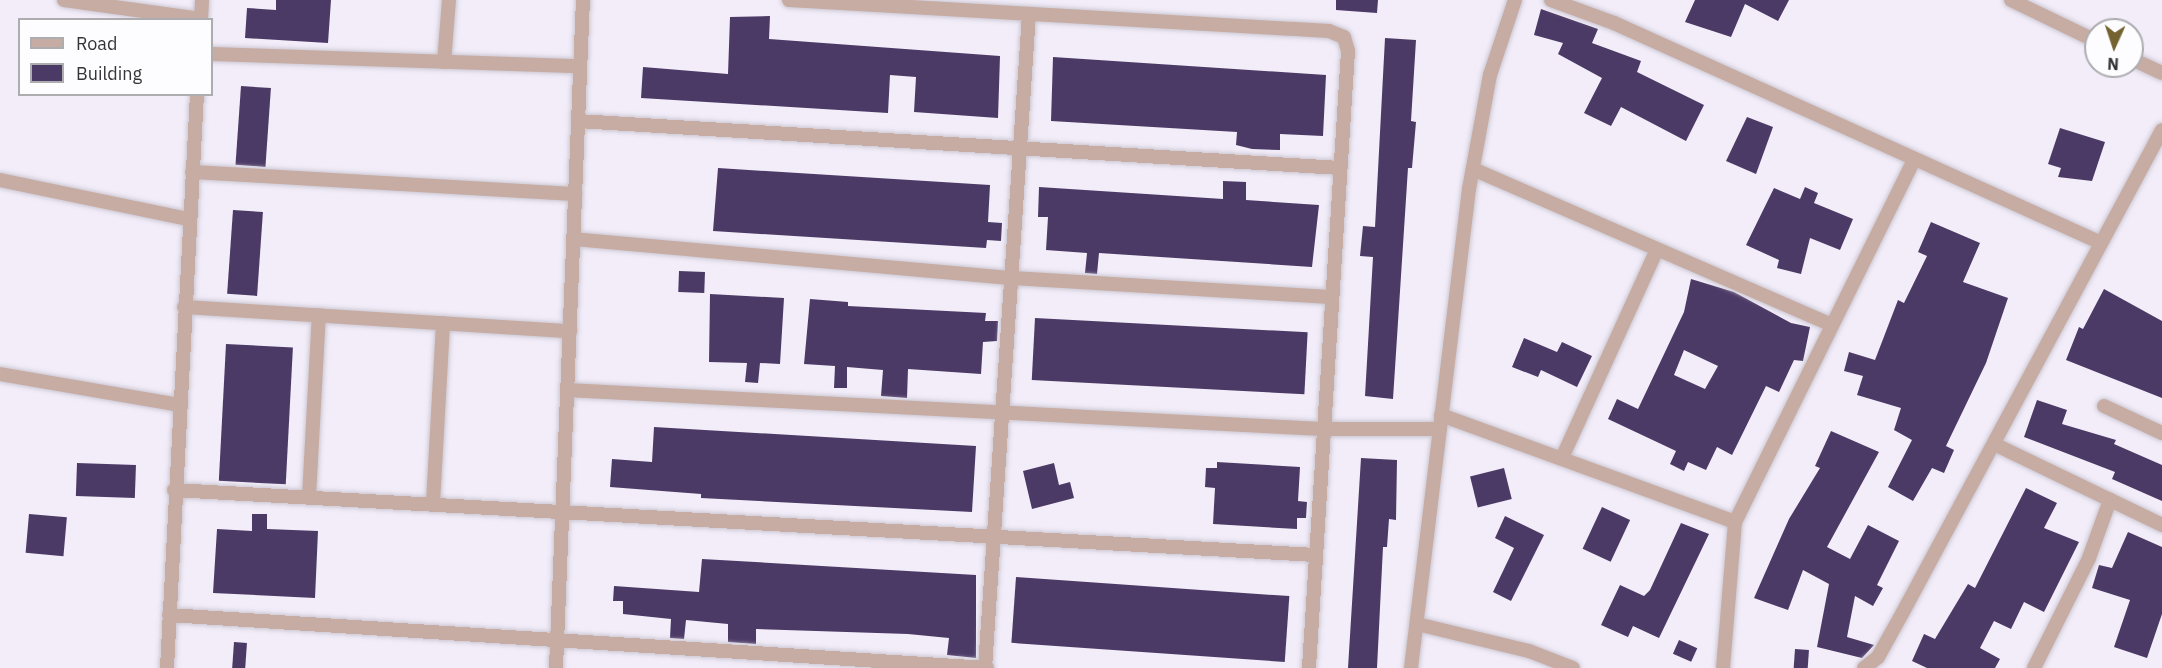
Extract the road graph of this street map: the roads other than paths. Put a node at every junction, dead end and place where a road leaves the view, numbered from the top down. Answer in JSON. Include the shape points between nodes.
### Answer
{"nodes":[{"id":1,"x":64,"y":0,"type":"edge"},
{"id":2,"x":202,"y":0,"type":"edge"},
{"id":3,"x":449,"y":0,"type":"edge"},
{"id":4,"x":583,"y":0,"type":"edge"},
{"id":5,"x":789,"y":0,"type":"edge"},
{"id":6,"x":1515,"y":0,"type":"edge"},
{"id":7,"x":1551,"y":0,"type":"edge"},
{"id":8,"x":2011,"y":0,"type":"edge"},
{"id":9,"x":1029,"y":14,"type":"junction"},
{"id":10,"x":194,"y":18,"type":"edge"},
{"id":11,"x":201,"y":18,"type":"edge"},
{"id":12,"x":2084,"y":35,"type":"edge"},
{"id":13,"x":213,"y":54,"type":"edge"},
{"id":14,"x":444,"y":62,"type":"junction"},
{"id":15,"x":2144,"y":65,"type":"edge"},
{"id":16,"x":580,"y":66,"type":"junction"},
{"id":17,"x":2162,"y":73,"type":"edge"},
{"id":18,"x":197,"y":96,"type":"edge"},
{"id":19,"x":578,"y":121,"type":"junction"},
{"id":20,"x":2162,"y":129,"type":"edge"},
{"id":21,"x":1020,"y":148,"type":"junction"},
{"id":22,"x":1914,"y":160,"type":"junction"},
{"id":23,"x":1340,"y":168,"type":"junction"},
{"id":24,"x":1473,"y":170,"type":"junction"},
{"id":25,"x":192,"y":172,"type":"junction"},
{"id":26,"x":0,"y":180,"type":"edge"},
{"id":27,"x":575,"y":194,"type":"junction"},
{"id":28,"x":189,"y":219,"type":"junction"},
{"id":29,"x":573,"y":239,"type":"junction"},
{"id":30,"x":2099,"y":242,"type":"junction"},
{"id":31,"x":1658,"y":250,"type":"junction"},
{"id":32,"x":1011,"y":278,"type":"junction"},
{"id":33,"x":1331,"y":297,"type":"junction"},
{"id":34,"x":184,"y":307,"type":"junction"},
{"id":35,"x":319,"y":315,"type":"junction"},
{"id":36,"x":443,"y":323,"type":"junction"},
{"id":37,"x":1832,"y":325,"type":"junction"},
{"id":38,"x":570,"y":331,"type":"junction"},
{"id":39,"x":0,"y":374,"type":"edge"},
{"id":40,"x":567,"y":390,"type":"junction"},
{"id":41,"x":179,"y":405,"type":"junction"},
{"id":42,"x":2104,"y":406,"type":"dead end"},
{"id":43,"x":1002,"y":412,"type":"junction"},
{"id":44,"x":1441,"y":415,"type":"junction"},
{"id":45,"x":1322,"y":429,"type":"junction"},
{"id":46,"x":1440,"y":429,"type":"junction"},
{"id":47,"x":2162,"y":433,"type":"edge"},
{"id":48,"x":1994,"y":444,"type":"junction"},
{"id":49,"x":1562,"y":458,"type":"junction"},
{"id":50,"x":174,"y":490,"type":"junction"},
{"id":51,"x":309,"y":497,"type":"junction"},
{"id":52,"x":2110,"y":500,"type":"junction"},
{"id":53,"x":433,"y":503,"type":"junction"},
{"id":54,"x":562,"y":509,"type":"junction"},
{"id":55,"x":1735,"y":522,"type":"junction"},
{"id":56,"x":2162,"y":525,"type":"edge"},
{"id":57,"x":994,"y":534,"type":"junction"},
{"id":58,"x":1315,"y":555,"type":"junction"},
{"id":59,"x":169,"y":615,"type":"junction"},
{"id":60,"x":1417,"y":624,"type":"junction"},
{"id":61,"x":557,"y":641,"type":"junction"},
{"id":62,"x":167,"y":668,"type":"edge"},
{"id":63,"x":556,"y":668,"type":"edge"},
{"id":64,"x":986,"y":668,"type":"edge"},
{"id":65,"x":1310,"y":668,"type":"edge"},
{"id":66,"x":1411,"y":668,"type":"edge"},
{"id":67,"x":1573,"y":668,"type":"edge"},
{"id":68,"x":1723,"y":668,"type":"edge"},
{"id":69,"x":1864,"y":668,"type":"edge"},
{"id":70,"x":2034,"y":668,"type":"edge"}],
"edges":[{"from":1,"to":10,"type":"street"},
{"from":2,"to":11,"type":"street"},
{"from":3,"to":14,"type":"street"},
{"from":4,"to":16,"type":"street"},
{"from":5,"to":9,"type":"street"},
{"from":6,"to":24,"type":"street","via":[[1490,75]]},
{"from":7,"to":22,"type":"street","via":[[1614,23]]},
{"from":8,"to":12,"type":"street"},
{"from":9,"to":21,"type":"street"},
{"from":9,"to":23,"type":"street","via":[[1329,31],[1344,37],[1348,51]]},
{"from":13,"to":14,"type":"street"},
{"from":14,"to":16,"type":"street"},
{"from":15,"to":17,"type":"street"},
{"from":16,"to":19,"type":"street"},
{"from":18,"to":25,"type":"street"},
{"from":19,"to":21,"type":"street"},
{"from":19,"to":27,"type":"street"},
{"from":20,"to":30,"type":"street"},
{"from":21,"to":23,"type":"street"},
{"from":21,"to":32,"type":"street"},
{"from":22,"to":30,"type":"street"},
{"from":22,"to":37,"type":"street"},
{"from":23,"to":33,"type":"street"},
{"from":24,"to":31,"type":"street"},
{"from":24,"to":44,"type":"street"},
{"from":25,"to":27,"type":"street"},
{"from":25,"to":28,"type":"street"},
{"from":26,"to":28,"type":"street"},
{"from":27,"to":29,"type":"street"},
{"from":28,"to":34,"type":"street"},
{"from":29,"to":32,"type":"street"},
{"from":29,"to":38,"type":"street"},
{"from":30,"to":48,"type":"street"},
{"from":31,"to":37,"type":"street"},
{"from":31,"to":49,"type":"street"},
{"from":32,"to":33,"type":"street"},
{"from":32,"to":43,"type":"street"},
{"from":33,"to":45,"type":"street"},
{"from":34,"to":35,"type":"street"},
{"from":34,"to":41,"type":"street"},
{"from":35,"to":36,"type":"street"},
{"from":35,"to":51,"type":"street"},
{"from":36,"to":38,"type":"street"},
{"from":36,"to":53,"type":"street"},
{"from":37,"to":55,"type":"street"},
{"from":38,"to":40,"type":"street"},
{"from":39,"to":41,"type":"street"},
{"from":40,"to":43,"type":"street"},
{"from":40,"to":54,"type":"street"},
{"from":41,"to":50,"type":"street"},
{"from":42,"to":47,"type":"street"},
{"from":43,"to":45,"type":"street"},
{"from":43,"to":57,"type":"street"},
{"from":44,"to":46,"type":"street"},
{"from":44,"to":49,"type":"street"},
{"from":45,"to":46,"type":"street"},
{"from":45,"to":58,"type":"street"},
{"from":46,"to":60,"type":"street"},
{"from":48,"to":52,"type":"street"},
{"from":48,"to":69,"type":"street","via":[[1878,657]]},
{"from":49,"to":55,"type":"street"},
{"from":50,"to":51,"type":"street"},
{"from":50,"to":59,"type":"street"},
{"from":51,"to":53,"type":"street"},
{"from":52,"to":56,"type":"street"},
{"from":52,"to":70,"type":"street","via":[[2089,558]]},
{"from":53,"to":54,"type":"street"},
{"from":54,"to":57,"type":"street"},
{"from":54,"to":61,"type":"street"},
{"from":55,"to":68,"type":"street"},
{"from":57,"to":58,"type":"street"},
{"from":57,"to":64,"type":"street"},
{"from":58,"to":65,"type":"street"},
{"from":59,"to":61,"type":"street"},
{"from":59,"to":62,"type":"street"},
{"from":60,"to":66,"type":"street"},
{"from":60,"to":67,"type":"street","via":[[1529,651]]},
{"from":61,"to":63,"type":"street"},
{"from":61,"to":64,"type":"street"}]}
